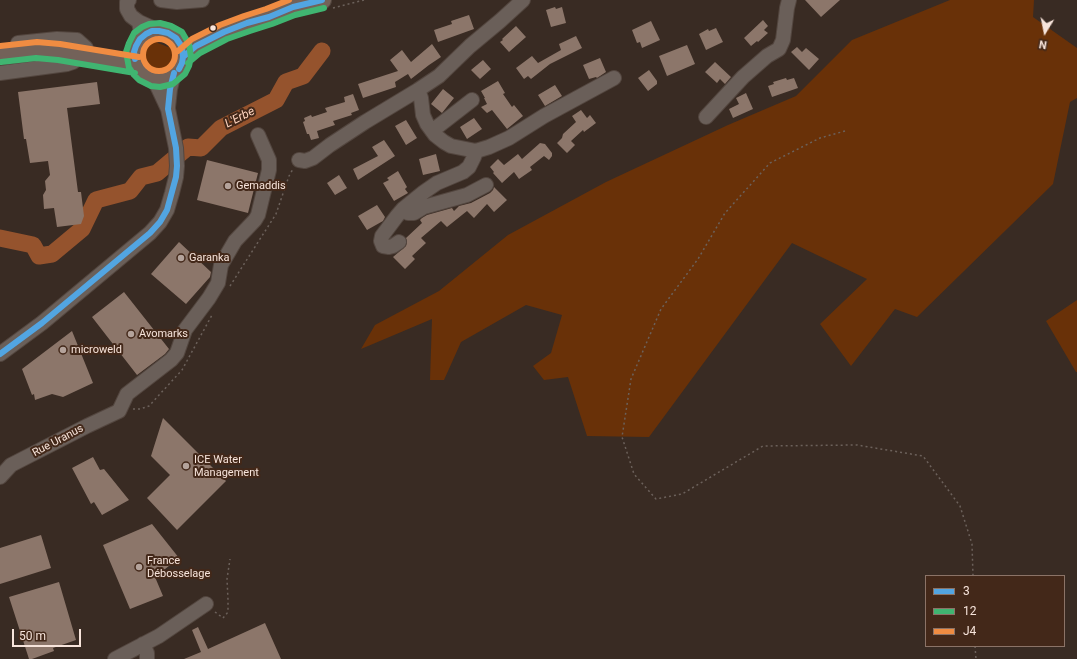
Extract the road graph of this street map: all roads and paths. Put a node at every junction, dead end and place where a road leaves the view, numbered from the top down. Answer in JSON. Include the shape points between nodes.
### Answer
{"nodes":[{"id":1,"x":129,"y":0,"type":"edge"},
{"id":2,"x":161,"y":0,"type":"edge"},
{"id":3,"x":202,"y":0,"type":"edge"},
{"id":4,"x":322,"y":0,"type":"edge"},
{"id":5,"x":523,"y":0,"type":"edge"},
{"id":6,"x":790,"y":0,"type":"edge"},
{"id":7,"x":293,"y":7,"type":"junction"},
{"id":8,"x":139,"y":36,"type":"junction"},
{"id":9,"x":176,"y":38,"type":"junction"},
{"id":10,"x":0,"y":45,"type":"edge"},
{"id":11,"x":84,"y":52,"type":"junction"},
{"id":12,"x":0,"y":54,"type":"edge"},
{"id":13,"x":183,"y":57,"type":"junction"},
{"id":14,"x":137,"y":65,"type":"junction"},
{"id":15,"x":0,"y":73,"type":"edge"},
{"id":16,"x":174,"y":73,"type":"junction"},
{"id":17,"x":154,"y":78,"type":"junction"},
{"id":18,"x":614,"y":78,"type":"dead end"},
{"id":19,"x":418,"y":90,"type":"junction"},
{"id":20,"x":472,"y":100,"type":"dead end"},
{"id":21,"x":168,"y":109,"type":"junction"},
{"id":22,"x":706,"y":117,"type":"dead end"},
{"id":23,"x":432,"y":131,"type":"junction"},
{"id":24,"x":845,"y":131,"type":"dead end"},
{"id":25,"x":258,"y":135,"type":"dead end"},
{"id":26,"x":476,"y":151,"type":"junction"},
{"id":27,"x":298,"y":160,"type":"dead end"},
{"id":28,"x":486,"y":185,"type":"dead end"},
{"id":29,"x":400,"y":213,"type":"junction"},
{"id":30,"x":399,"y":242,"type":"dead end"},
{"id":31,"x":0,"y":354,"type":"edge"},
{"id":32,"x":0,"y":477,"type":"edge"},
{"id":33,"x":230,"y":559,"type":"dead end"},
{"id":34,"x":973,"y":575,"type":"edge"},
{"id":35,"x":206,"y":604,"type":"joint"},
{"id":36,"x":143,"y":644,"type":"junction"},
{"id":37,"x":975,"y":647,"type":"edge"},
{"id":38,"x":115,"y":659,"type":"edge"},
{"id":39,"x":147,"y":659,"type":"edge"},
{"id":40,"x":976,"y":659,"type":"edge"}],
"edges":[{"from":1,"to":8,"type":"street","via":[[127,9]]},
{"from":2,"to":3,"type":"street"},
{"from":4,"to":7,"type":"main road"},
{"from":5,"to":19,"type":"street","via":[[438,76]]},
{"from":6,"to":22,"type":"street","via":[[779,49],[767,56],[743,78]]},
{"from":7,"to":9,"type":"main road","via":[[267,11],[197,35]]},
{"from":7,"to":13,"type":"main road","via":[[224,32],[196,46]]},
{"from":8,"to":9,"type":"main road","via":[[159,31]]},
{"from":8,"to":11,"type":"main road","via":[[127,50]]},
{"from":8,"to":14,"type":"main road","via":[[134,52]]},
{"from":9,"to":13,"type":"main road","via":[[182,47]]},
{"from":10,"to":11,"type":"street","via":[[57,39],[77,40]]},
{"from":11,"to":12,"type":"main road","via":[[36,50]]},
{"from":11,"to":14,"type":"main road"},
{"from":11,"to":15,"type":"street","via":[[67,64]]},
{"from":13,"to":16,"type":"main road","via":[[182,63]]},
{"from":14,"to":17,"type":"main road","via":[[144,74]]},
{"from":16,"to":17,"type":"main road","via":[[165,78]]},
{"from":16,"to":21,"type":"street"},
{"from":17,"to":21,"type":"street"},
{"from":18,"to":26,"type":"street","via":[[509,138]]},
{"from":19,"to":23,"type":"street","via":[[423,115]]},
{"from":19,"to":27,"type":"street","via":[[313,158]]},
{"from":20,"to":23,"type":"street"},
{"from":21,"to":31,"type":"street","via":[[177,166],[167,210],[160,222],[42,323]]},
{"from":23,"to":26,"type":"street","via":[[451,146]]},
{"from":24,"to":34,"type":"path","via":[[820,138],[770,163],[725,213],[698,259],[661,309],[631,379],[622,437],[634,474],[656,499],[682,494],[763,446],[857,445],[923,456],[960,506],[972,544]]},
{"from":25,"to":32,"type":"street","name":"Rue Uranus","via":[[269,160],[258,215],[235,241],[221,265],[218,283],[185,330],[172,360],[127,394],[119,411],[11,465]]},
{"from":26,"to":29,"type":"street","via":[[464,172],[437,183]]},
{"from":28,"to":29,"type":"street","via":[[467,195],[424,207],[414,213]]},
{"from":29,"to":30,"type":"street","via":[[382,236],[381,242],[383,246],[389,247]]},
{"from":33,"to":35,"type":"path","via":[[227,579],[228,612],[223,618]]},
{"from":35,"to":36,"type":"street","via":[[160,636]]},
{"from":36,"to":38,"type":"street"},
{"from":36,"to":39,"type":"street"},
{"from":37,"to":40,"type":"path"}]}
